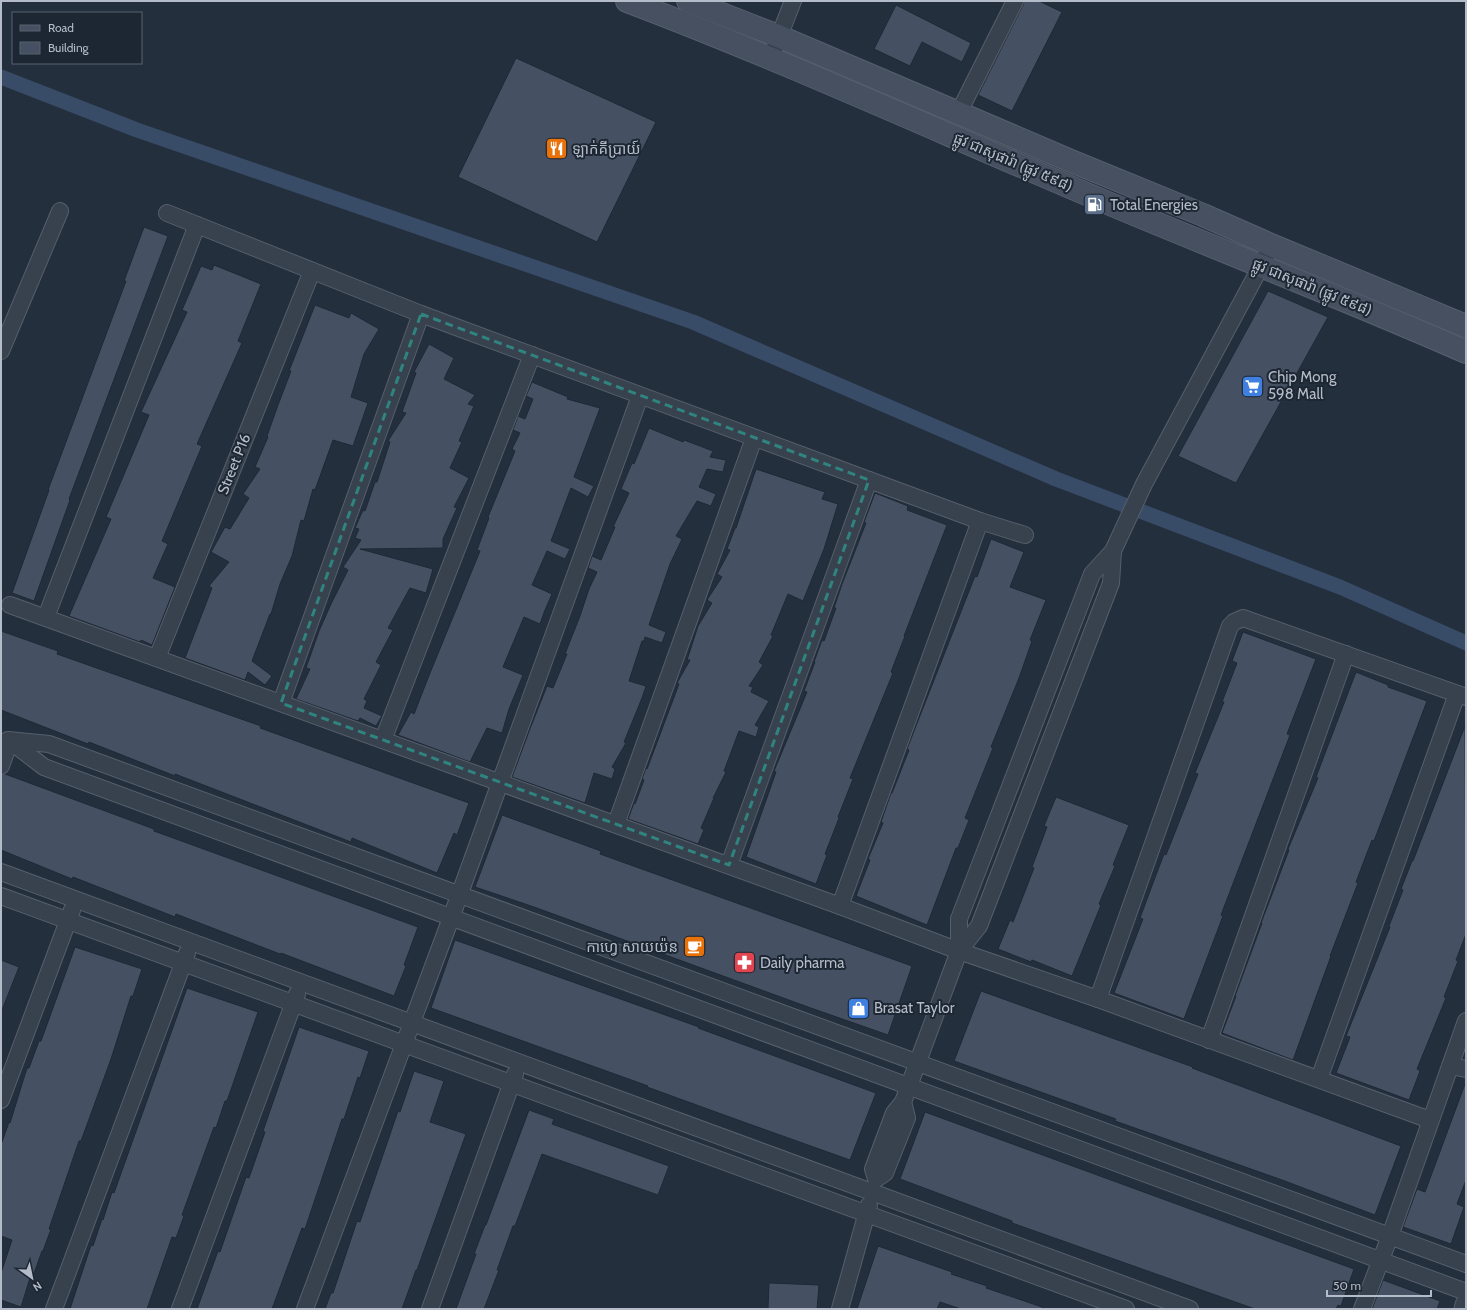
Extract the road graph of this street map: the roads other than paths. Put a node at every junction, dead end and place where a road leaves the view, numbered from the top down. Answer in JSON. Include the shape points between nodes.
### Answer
{"nodes":[{"id":1,"x":627,"y":1,"type":"edge"},
{"id":2,"x":688,"y":1,"type":"edge"},
{"id":3,"x":793,"y":1,"type":"edge"},
{"id":4,"x":1015,"y":1,"type":"edge"},
{"id":5,"x":778,"y":36,"type":"junction"},
{"id":6,"x":770,"y":58,"type":"junction"},
{"id":7,"x":958,"y":114,"type":"junction"},
{"id":8,"x":60,"y":211,"type":"dead end"},
{"id":9,"x":167,"y":213,"type":"dead end"},
{"id":10,"x":197,"y":225,"type":"junction"},
{"id":11,"x":1271,"y":245,"type":"junction"},
{"id":12,"x":1262,"y":266,"type":"junction"},
{"id":13,"x":312,"y":271,"type":"junction"},
{"id":14,"x":421,"y":314,"type":"junction"},
{"id":15,"x":1466,"y":326,"type":"edge"},
{"id":16,"x":1,"y":351,"type":"edge"},
{"id":17,"x":1466,"y":352,"type":"edge"},
{"id":18,"x":532,"y":355,"type":"junction"},
{"id":19,"x":640,"y":396,"type":"junction"},
{"id":20,"x":754,"y":438,"type":"junction"},
{"id":21,"x":869,"y":480,"type":"junction"},
{"id":22,"x":980,"y":521,"type":"junction"},
{"id":23,"x":1025,"y":536,"type":"dead end"},
{"id":24,"x":1113,"y":551,"type":"junction"},
{"id":25,"x":10,"y":604,"type":"dead end"},
{"id":26,"x":46,"y":617,"type":"junction"},
{"id":27,"x":1071,"y":628,"type":"junction"},
{"id":28,"x":1092,"y":634,"type":"junction"},
{"id":29,"x":1346,"y":654,"type":"junction"},
{"id":30,"x":157,"y":658,"type":"junction"},
{"id":31,"x":1461,"y":695,"type":"edge"},
{"id":32,"x":281,"y":703,"type":"junction"},
{"id":33,"x":1034,"y":724,"type":"junction"},
{"id":34,"x":1054,"y":731,"type":"junction"},
{"id":35,"x":6,"y":739,"type":"edge"},
{"id":36,"x":383,"y":740,"type":"junction"},
{"id":37,"x":96,"y":761,"type":"junction"},
{"id":38,"x":1,"y":766,"type":"edge"},
{"id":39,"x":499,"y":782,"type":"junction"},
{"id":40,"x":88,"y":784,"type":"junction"},
{"id":41,"x":244,"y":815,"type":"junction"},
{"id":42,"x":616,"y":824,"type":"junction"},
{"id":43,"x":236,"y":838,"type":"junction"},
{"id":44,"x":729,"y":865,"type":"junction"},
{"id":45,"x":388,"y":868,"type":"junction"},
{"id":46,"x":1,"y":872,"type":"edge"},
{"id":47,"x":378,"y":891,"type":"junction"},
{"id":48,"x":460,"y":894,"type":"junction"},
{"id":49,"x":1,"y":896,"type":"edge"},
{"id":50,"x":75,"y":900,"type":"junction"},
{"id":51,"x":840,"y":906,"type":"junction"},
{"id":52,"x":451,"y":918,"type":"junction"},
{"id":53,"x":68,"y":920,"type":"junction"},
{"id":54,"x":541,"y":924,"type":"junction"},
{"id":55,"x":191,"y":942,"type":"junction"},
{"id":56,"x":532,"y":948,"type":"junction"},
{"id":57,"x":959,"y":951,"type":"junction"},
{"id":58,"x":183,"y":963,"type":"junction"},
{"id":59,"x":696,"y":981,"type":"junction"},
{"id":60,"x":301,"y":983,"type":"junction"},
{"id":61,"x":1098,"y":999,"type":"junction"},
{"id":62,"x":294,"y":1003,"type":"junction"},
{"id":63,"x":687,"y":1005,"type":"junction"},
{"id":64,"x":1466,"y":1021,"type":"edge"},
{"id":65,"x":411,"y":1023,"type":"junction"},
{"id":66,"x":843,"y":1035,"type":"junction"},
{"id":67,"x":1209,"y":1040,"type":"junction"},
{"id":68,"x":404,"y":1043,"type":"junction"},
{"id":69,"x":834,"y":1059,"type":"junction"},
{"id":70,"x":520,"y":1063,"type":"junction"},
{"id":71,"x":918,"y":1063,"type":"junction"},
{"id":72,"x":1450,"y":1066,"type":"junction"},
{"id":73,"x":1466,"y":1069,"type":"edge"},
{"id":74,"x":1319,"y":1080,"type":"junction"},
{"id":75,"x":512,"y":1083,"type":"junction"},
{"id":76,"x":909,"y":1086,"type":"junction"},
{"id":77,"x":1003,"y":1094,"type":"junction"},
{"id":78,"x":1,"y":1100,"type":"edge"},
{"id":79,"x":995,"y":1118,"type":"junction"},
{"id":80,"x":1430,"y":1120,"type":"junction"},
{"id":81,"x":696,"y":1128,"type":"junction"},
{"id":82,"x":687,"y":1148,"type":"junction"},
{"id":83,"x":1160,"y":1152,"type":"junction"},
{"id":84,"x":1152,"y":1176,"type":"junction"},
{"id":85,"x":874,"y":1186,"type":"junction"},
{"id":86,"x":866,"y":1214,"type":"junction"},
{"id":87,"x":1390,"y":1236,"type":"junction"},
{"id":88,"x":1043,"y":1255,"type":"junction"},
{"id":89,"x":1381,"y":1260,"type":"junction"},
{"id":90,"x":1466,"y":1264,"type":"edge"},
{"id":91,"x":1034,"y":1275,"type":"junction"},
{"id":92,"x":1466,"y":1292,"type":"edge"},
{"id":93,"x":1466,"y":1306,"type":"edge"},
{"id":94,"x":54,"y":1309,"type":"edge"},
{"id":95,"x":180,"y":1309,"type":"edge"},
{"id":96,"x":305,"y":1309,"type":"edge"},
{"id":97,"x":430,"y":1309,"type":"edge"},
{"id":98,"x":840,"y":1309,"type":"edge"},
{"id":99,"x":1126,"y":1309,"type":"edge"},
{"id":100,"x":1190,"y":1309,"type":"edge"},
{"id":101,"x":1362,"y":1309,"type":"edge"},
{"id":102,"x":1465,"y":1309,"type":"edge"}],
"edges":[{"from":1,"to":6,"type":"main road","name":"ផ្លូវ ជាសុផារ៉ា (ផ្លូវ ៥៩៨)"},
{"from":2,"to":5,"type":"main road","name":"ផ្លូវ ជាសុផារ៉ា (ផ្លូវ ៥៩៨)"},
{"from":3,"to":5,"type":"street"},
{"from":4,"to":7,"type":"street"},
{"from":5,"to":6,"type":"street"},
{"from":5,"to":7,"type":"main road","name":"ផ្លូវ ជាសុផារ៉ា (ផ្លូវ ៥៩៨)"},
{"from":6,"to":12,"type":"main road","name":"ផ្លូវ ជាសុផារ៉ា (ផ្លូវ ៥៩៨)","via":[[1105,202]]},
{"from":7,"to":11,"type":"main road","name":"ផ្លូវ ជាសុផារ៉ា (ផ្លូវ ៥៩៨)"},
{"from":8,"to":16,"type":"street"},
{"from":9,"to":10,"type":"street"},
{"from":10,"to":13,"type":"street"},
{"from":10,"to":26,"type":"street"},
{"from":11,"to":12,"type":"street"},
{"from":11,"to":15,"type":"main road","name":"ផ្លូវ ជាសុផារ៉ា (ផ្លូវ ៥៩៨)"},
{"from":12,"to":17,"type":"main road","name":"ផ្លូវ ជាសុផារ៉ា (ផ្លូវ ៥៩៨)"},
{"from":12,"to":24,"type":"street","via":[[1144,484]]},
{"from":13,"to":14,"type":"street"},
{"from":13,"to":30,"type":"street","name":"Street P16"},
{"from":14,"to":18,"type":"street"},
{"from":14,"to":32,"type":"street"},
{"from":18,"to":19,"type":"street"},
{"from":18,"to":36,"type":"street"},
{"from":19,"to":20,"type":"street"},
{"from":19,"to":39,"type":"street"},
{"from":20,"to":21,"type":"street"},
{"from":20,"to":42,"type":"street"},
{"from":21,"to":22,"type":"street"},
{"from":21,"to":44,"type":"street"},
{"from":22,"to":23,"type":"street"},
{"from":22,"to":51,"type":"street"},
{"from":24,"to":27,"type":"street","via":[[1092,574]]},
{"from":24,"to":28,"type":"street","via":[[1111,583]]},
{"from":25,"to":26,"type":"street"},
{"from":26,"to":30,"type":"street"},
{"from":27,"to":28,"type":"street"},
{"from":27,"to":33,"type":"street"},
{"from":28,"to":34,"type":"street"},
{"from":29,"to":31,"type":"street"},
{"from":29,"to":61,"type":"street","via":[[1243,618],[1230,626]]},
{"from":29,"to":67,"type":"street"},
{"from":30,"to":32,"type":"street"},
{"from":31,"to":74,"type":"street"},
{"from":32,"to":36,"type":"street"},
{"from":33,"to":34,"type":"street"},
{"from":33,"to":57,"type":"street","via":[[959,919]]},
{"from":34,"to":57,"type":"street","via":[[979,926]]},
{"from":35,"to":37,"type":"street","via":[[48,744]]},
{"from":35,"to":38,"type":"street"},
{"from":35,"to":40,"type":"street","via":[[44,767]]},
{"from":36,"to":39,"type":"street"},
{"from":37,"to":40,"type":"street"},
{"from":37,"to":41,"type":"street"},
{"from":39,"to":42,"type":"street"},
{"from":39,"to":48,"type":"street"},
{"from":40,"to":43,"type":"street"},
{"from":41,"to":43,"type":"street"},
{"from":41,"to":45,"type":"street"},
{"from":42,"to":44,"type":"street"},
{"from":43,"to":47,"type":"street"},
{"from":44,"to":51,"type":"street"},
{"from":45,"to":47,"type":"street"},
{"from":45,"to":48,"type":"street"},
{"from":46,"to":50,"type":"street"},
{"from":47,"to":52,"type":"street"},
{"from":48,"to":52,"type":"street"},
{"from":48,"to":54,"type":"street"},
{"from":49,"to":53,"type":"street"},
{"from":50,"to":53,"type":"street"},
{"from":50,"to":55,"type":"street"},
{"from":51,"to":57,"type":"street"},
{"from":52,"to":56,"type":"street"},
{"from":52,"to":65,"type":"street"},
{"from":53,"to":58,"type":"street"},
{"from":53,"to":78,"type":"street"},
{"from":54,"to":56,"type":"street"},
{"from":54,"to":59,"type":"street"},
{"from":55,"to":58,"type":"street"},
{"from":55,"to":60,"type":"street"},
{"from":56,"to":63,"type":"street"},
{"from":57,"to":61,"type":"street"},
{"from":57,"to":71,"type":"street"},
{"from":58,"to":62,"type":"street"},
{"from":58,"to":94,"type":"street"},
{"from":59,"to":63,"type":"street"},
{"from":59,"to":66,"type":"street"},
{"from":60,"to":62,"type":"street"},
{"from":60,"to":65,"type":"street"},
{"from":61,"to":67,"type":"street"},
{"from":62,"to":68,"type":"street"},
{"from":62,"to":95,"type":"street"},
{"from":63,"to":69,"type":"street"},
{"from":64,"to":72,"type":"street"},
{"from":65,"to":68,"type":"street"},
{"from":65,"to":70,"type":"street"},
{"from":66,"to":69,"type":"street"},
{"from":66,"to":71,"type":"street"},
{"from":67,"to":74,"type":"street"},
{"from":68,"to":75,"type":"street"},
{"from":68,"to":96,"type":"street"},
{"from":69,"to":76,"type":"street"},
{"from":70,"to":75,"type":"street"},
{"from":70,"to":81,"type":"street"},
{"from":71,"to":76,"type":"street"},
{"from":71,"to":77,"type":"street"},
{"from":72,"to":73,"type":"street"},
{"from":72,"to":80,"type":"street"},
{"from":74,"to":80,"type":"street"},
{"from":75,"to":82,"type":"street"},
{"from":75,"to":97,"type":"street"},
{"from":76,"to":79,"type":"street"},
{"from":76,"to":85,"type":"street","via":[[903,1102],[894,1113],[873,1168]]},
{"from":77,"to":79,"type":"street"},
{"from":77,"to":83,"type":"street"},
{"from":79,"to":84,"type":"street"},
{"from":80,"to":87,"type":"street"},
{"from":81,"to":82,"type":"street"},
{"from":81,"to":85,"type":"street"},
{"from":82,"to":86,"type":"street"},
{"from":83,"to":84,"type":"street"},
{"from":83,"to":87,"type":"street"},
{"from":84,"to":89,"type":"street"},
{"from":85,"to":86,"type":"street"},
{"from":85,"to":88,"type":"street"},
{"from":86,"to":91,"type":"street"},
{"from":86,"to":98,"type":"street"},
{"from":87,"to":89,"type":"street"},
{"from":87,"to":90,"type":"street"},
{"from":88,"to":91,"type":"street"},
{"from":88,"to":100,"type":"street"},
{"from":89,"to":92,"type":"street"},
{"from":89,"to":101,"type":"street"},
{"from":91,"to":99,"type":"street"},
{"from":93,"to":102,"type":"street"}]}
